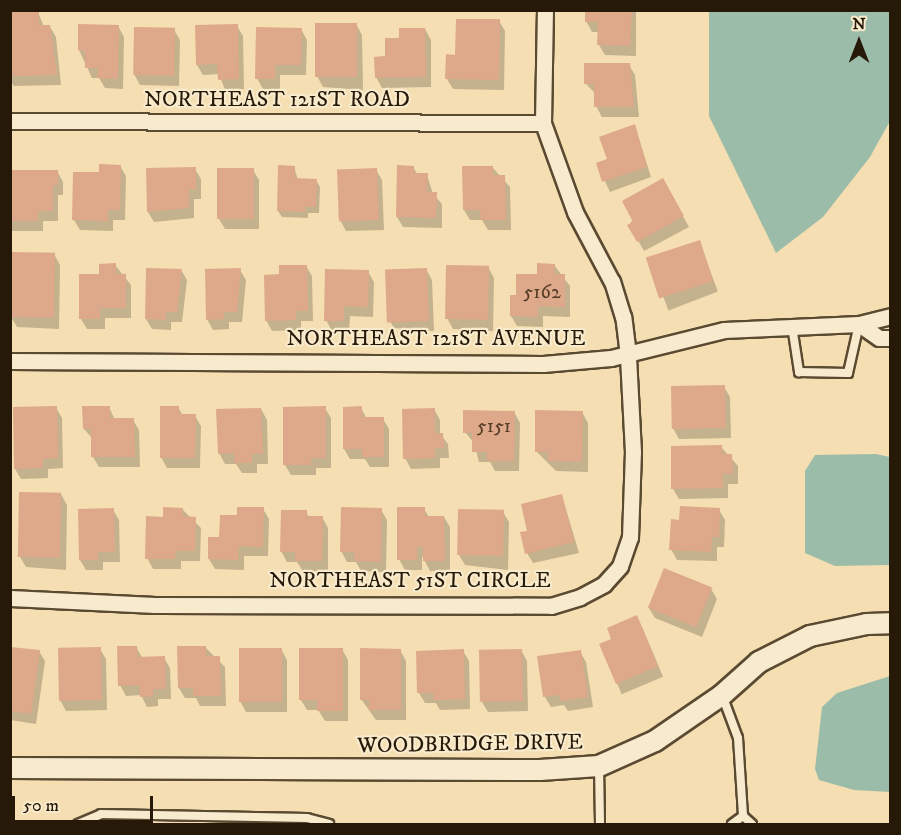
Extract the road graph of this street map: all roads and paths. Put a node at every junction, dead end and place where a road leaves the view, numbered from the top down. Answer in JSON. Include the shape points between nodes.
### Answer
{"nodes":[{"id":1,"x":545,"y":10,"type":"edge"},
{"id":2,"x":10,"y":121,"type":"edge"},
{"id":3,"x":543,"y":123,"type":"junction"},
{"id":4,"x":891,"y":316,"type":"edge"},
{"id":5,"x":859,"y":324,"type":"junction"},
{"id":6,"x":792,"y":326,"type":"junction"},
{"id":7,"x":891,"y":338,"type":"edge"},
{"id":8,"x":628,"y":355,"type":"junction"},
{"id":9,"x":10,"y":361,"type":"edge"},
{"id":10,"x":10,"y":598,"type":"edge"},
{"id":11,"x":891,"y":623,"type":"edge"},
{"id":12,"x":723,"y":695,"type":"junction"},
{"id":13,"x":599,"y":766,"type":"junction"},
{"id":14,"x":10,"y":768,"type":"edge"},
{"id":15,"x":743,"y":816,"type":"junction"},
{"id":16,"x":78,"y":825,"type":"edge"},
{"id":17,"x":329,"y":825,"type":"edge"},
{"id":18,"x":600,"y":825,"type":"edge"},
{"id":19,"x":732,"y":825,"type":"edge"},
{"id":20,"x":752,"y":825,"type":"edge"}],
"edges":[{"from":1,"to":3,"type":"street","name":"NORTHEAST 51ST CIRCLE"},
{"from":2,"to":3,"type":"street","name":"NORTHEAST 121ST ROAD"},
{"from":3,"to":8,"type":"street","name":"NORTHEAST 51ST CIRCLE","via":[[575,212],[612,282],[623,317]]},
{"from":4,"to":5,"type":"street","name":"NORTHEAST 121ST AVENUE"},
{"from":5,"to":6,"type":"street","name":"NORTHEAST 121ST AVENUE"},
{"from":5,"to":6,"type":"lane","via":[[848,373],[799,372]]},
{"from":5,"to":7,"type":"street","via":[[879,338]]},
{"from":6,"to":8,"type":"street","name":"NORTHEAST 121ST AVENUE","via":[[724,330]]},
{"from":8,"to":9,"type":"street","name":"NORTHEAST 121ST AVENUE","via":[[543,364]]},
{"from":8,"to":10,"type":"street","name":"NORTHEAST 51ST CIRCLE","via":[[633,452],[630,537],[620,566],[604,584],[580,597],[551,606],[155,605]]},
{"from":11,"to":12,"type":"street","name":"WOODBRIDGE DRIVE","via":[[810,636],[759,662]]},
{"from":12,"to":13,"type":"street","name":"WOODBRIDGE DRIVE","via":[[656,741]]},
{"from":12,"to":15,"type":"lane","via":[[738,738]]},
{"from":13,"to":14,"type":"street","name":"WOODBRIDGE DRIVE","via":[[540,770]]},
{"from":13,"to":18,"type":"lane"},
{"from":15,"to":19,"type":"lane"},
{"from":15,"to":20,"type":"lane"},
{"from":16,"to":17,"type":"lane","via":[[101,814],[307,818]]}]}
